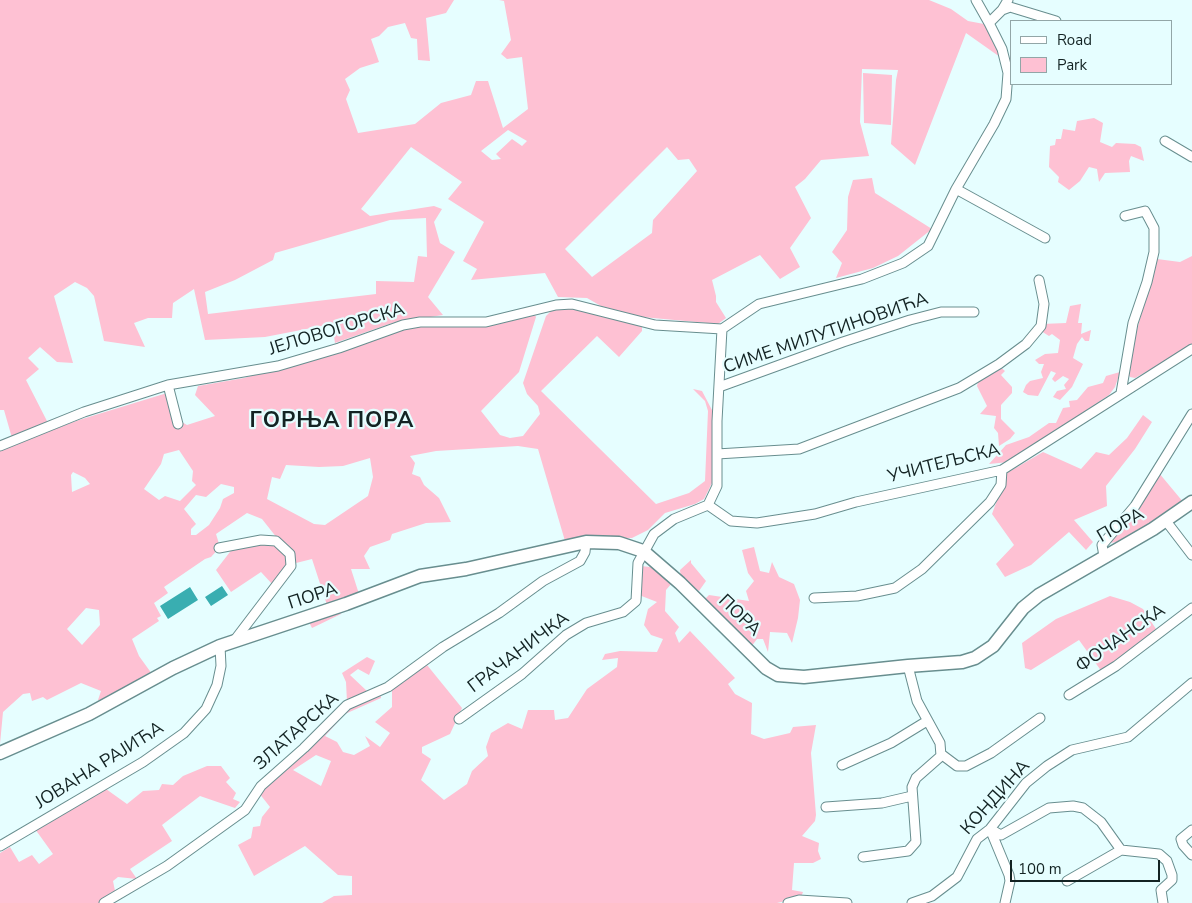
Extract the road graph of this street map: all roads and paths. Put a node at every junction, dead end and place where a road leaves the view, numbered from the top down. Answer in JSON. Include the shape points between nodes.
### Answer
{"nodes":[{"id":1,"x":976,"y":0,"type":"edge"},
{"id":2,"x":1008,"y":0,"type":"edge"},
{"id":3,"x":1002,"y":10,"type":"junction"},
{"id":4,"x":1053,"y":20,"type":"edge"},
{"id":5,"x":989,"y":23,"type":"junction"},
{"id":6,"x":1165,"y":141,"type":"dead end"},
{"id":7,"x":1192,"y":157,"type":"edge"},
{"id":8,"x":956,"y":189,"type":"junction"},
{"id":9,"x":1125,"y":216,"type":"dead end"},
{"id":10,"x":1045,"y":238,"type":"dead end"},
{"id":11,"x":1039,"y":280,"type":"dead end"},
{"id":12,"x":974,"y":312,"type":"dead end"},
{"id":13,"x":722,"y":329,"type":"junction"},
{"id":14,"x":1192,"y":349,"type":"edge"},
{"id":15,"x":168,"y":385,"type":"junction"},
{"id":16,"x":719,"y":387,"type":"junction"},
{"id":17,"x":1121,"y":393,"type":"junction"},
{"id":18,"x":1192,"y":414,"type":"edge"},
{"id":19,"x":178,"y":424,"type":"dead end"},
{"id":20,"x":0,"y":446,"type":"edge"},
{"id":21,"x":717,"y":454,"type":"junction"},
{"id":22,"x":1002,"y":470,"type":"junction"},
{"id":23,"x":1192,"y":502,"type":"edge"},
{"id":24,"x":708,"y":506,"type":"junction"},
{"id":25,"x":1166,"y":520,"type":"junction"},
{"id":26,"x":586,"y":542,"type":"junction"},
{"id":27,"x":219,"y":548,"type":"dead end"},
{"id":28,"x":643,"y":551,"type":"junction"},
{"id":29,"x":1104,"y":556,"type":"junction"},
{"id":30,"x":1192,"y":556,"type":"edge"},
{"id":31,"x":814,"y":598,"type":"dead end"},
{"id":32,"x":1192,"y":608,"type":"edge"},
{"id":33,"x":234,"y":641,"type":"junction"},
{"id":34,"x":220,"y":646,"type":"junction"},
{"id":35,"x":908,"y":666,"type":"junction"},
{"id":36,"x":1192,"y":684,"type":"edge"},
{"id":37,"x":1069,"y":695,"type":"dead end"},
{"id":38,"x":1040,"y":718,"type":"dead end"},
{"id":39,"x":459,"y":719,"type":"dead end"},
{"id":40,"x":927,"y":721,"type":"junction"},
{"id":41,"x":0,"y":753,"type":"edge"},
{"id":42,"x":942,"y":754,"type":"junction"},
{"id":43,"x":842,"y":765,"type":"dead end"},
{"id":44,"x":912,"y":796,"type":"junction"},
{"id":45,"x":826,"y":807,"type":"dead end"},
{"id":46,"x":990,"y":829,"type":"junction"},
{"id":47,"x":1192,"y":830,"type":"edge"},
{"id":48,"x":0,"y":846,"type":"edge"},
{"id":49,"x":1121,"y":850,"type":"junction"},
{"id":50,"x":1192,"y":855,"type":"edge"},
{"id":51,"x":863,"y":857,"type":"dead end"},
{"id":52,"x":1067,"y":881,"type":"dead end"},
{"id":53,"x":104,"y":903,"type":"edge"},
{"id":54,"x":788,"y":903,"type":"edge"},
{"id":55,"x":847,"y":903,"type":"edge"},
{"id":56,"x":912,"y":903,"type":"edge"},
{"id":57,"x":1005,"y":903,"type":"edge"},
{"id":58,"x":1163,"y":903,"type":"edge"}],
"edges":[{"from":1,"to":5,"type":"street"},
{"from":2,"to":3,"type":"street"},
{"from":3,"to":4,"type":"street","via":[[1010,7]]},
{"from":3,"to":5,"type":"street"},
{"from":5,"to":8,"type":"street","via":[[1002,48],[1008,73],[1006,99]]},
{"from":6,"to":7,"type":"street"},
{"from":8,"to":10,"type":"street"},
{"from":8,"to":13,"type":"street","via":[[928,246],[903,262],[862,279],[759,304]]},
{"from":9,"to":17,"type":"street","via":[[1145,211],[1154,228],[1154,252],[1133,323]]},
{"from":11,"to":21,"type":"street","via":[[1044,304],[1041,326],[1026,344],[959,388],[799,449]]},
{"from":12,"to":16,"type":"street","name":"СИМЕ МИЛУТИНОВИЋА","via":[[941,312],[910,320]]},
{"from":13,"to":15,"type":"street","name":"ЈЕЛОВОГОРСКА","via":[[655,325],[618,318],[584,306],[563,304],[486,322],[443,321],[403,325],[278,366]]},
{"from":13,"to":16,"type":"street"},
{"from":14,"to":17,"type":"street","name":"УЧИТЕЉСКА"},
{"from":15,"to":19,"type":"street"},
{"from":15,"to":20,"type":"street","name":"ЈЕЛОВОГОРСКА","via":[[84,412]]},
{"from":16,"to":21,"type":"street"},
{"from":17,"to":22,"type":"street","name":"УЧИТЕЉСКА"},
{"from":18,"to":29,"type":"street","via":[[1135,506],[1104,542]]},
{"from":21,"to":24,"type":"street","via":[[717,486]]},
{"from":22,"to":24,"type":"street","name":"УЧИТЕЉСКА","via":[[815,514],[757,523],[731,521]]},
{"from":22,"to":31,"type":"street","via":[[1001,485],[990,502],[922,569],[895,588],[857,596]]},
{"from":23,"to":25,"type":"street","name":"ПОРА"},
{"from":24,"to":28,"type":"street","via":[[667,524],[654,534]]},
{"from":25,"to":29,"type":"street","name":"ПОРА"},
{"from":25,"to":30,"type":"street"},
{"from":26,"to":28,"type":"street","name":"ПОРА","via":[[619,543]]},
{"from":26,"to":33,"type":"street","name":"ПОРА","via":[[420,576]]},
{"from":26,"to":53,"type":"street","name":"ЗЛАТАРСКА","via":[[584,557],[575,564],[443,646],[388,687],[347,706],[261,786],[245,810],[168,866]]},
{"from":27,"to":33,"type":"street","name":"ПОРА","via":[[261,540],[276,541],[290,554],[292,566]]},
{"from":28,"to":35,"type":"street","name":"ПОРА","via":[[766,668],[778,675],[804,677]]},
{"from":28,"to":39,"type":"street","name":"ГРАЧАНИЧКА","via":[[638,563],[636,601],[623,612],[586,623],[566,635],[522,674]]},
{"from":29,"to":35,"type":"street","name":"ПОРА","via":[[1032,600],[993,646],[975,658],[954,664]]},
{"from":32,"to":37,"type":"street","name":"ФОЧАНСКА","via":[[1116,666]]},
{"from":33,"to":34,"type":"street","name":"ПОРА"},
{"from":34,"to":41,"type":"street","name":"ПОРА","via":[[95,711]]},
{"from":34,"to":48,"type":"street","name":"ЈОВАНА РАЈИЋА","via":[[218,685],[206,709],[184,733],[143,762]]},
{"from":35,"to":40,"type":"street","via":[[914,692]]},
{"from":36,"to":46,"type":"street","name":"КОНДИНА","via":[[1128,737],[1072,750],[1048,766],[1026,784]]},
{"from":38,"to":42,"type":"street","via":[[991,753],[966,766],[957,766]]},
{"from":40,"to":42,"type":"street","via":[[940,743]]},
{"from":40,"to":43,"type":"street","via":[[891,743]]},
{"from":42,"to":44,"type":"street","via":[[916,778]]},
{"from":44,"to":45,"type":"street","via":[[882,803]]},
{"from":44,"to":51,"type":"street","via":[[916,842],[908,851]]},
{"from":46,"to":49,"type":"street","via":[[1001,835],[1049,808],[1073,806],[1083,808],[1101,822]]},
{"from":46,"to":56,"type":"street","name":"КОНДИНА","via":[[977,839],[957,877],[932,896]]},
{"from":46,"to":57,"type":"street","via":[[1009,875]]},
{"from":47,"to":50,"type":"street","via":[[1181,839],[1182,845]]},
{"from":49,"to":52,"type":"street"},
{"from":49,"to":58,"type":"street","via":[[1159,854],[1167,861],[1172,880],[1161,890]]},
{"from":54,"to":55,"type":"street","via":[[799,900]]}]}
